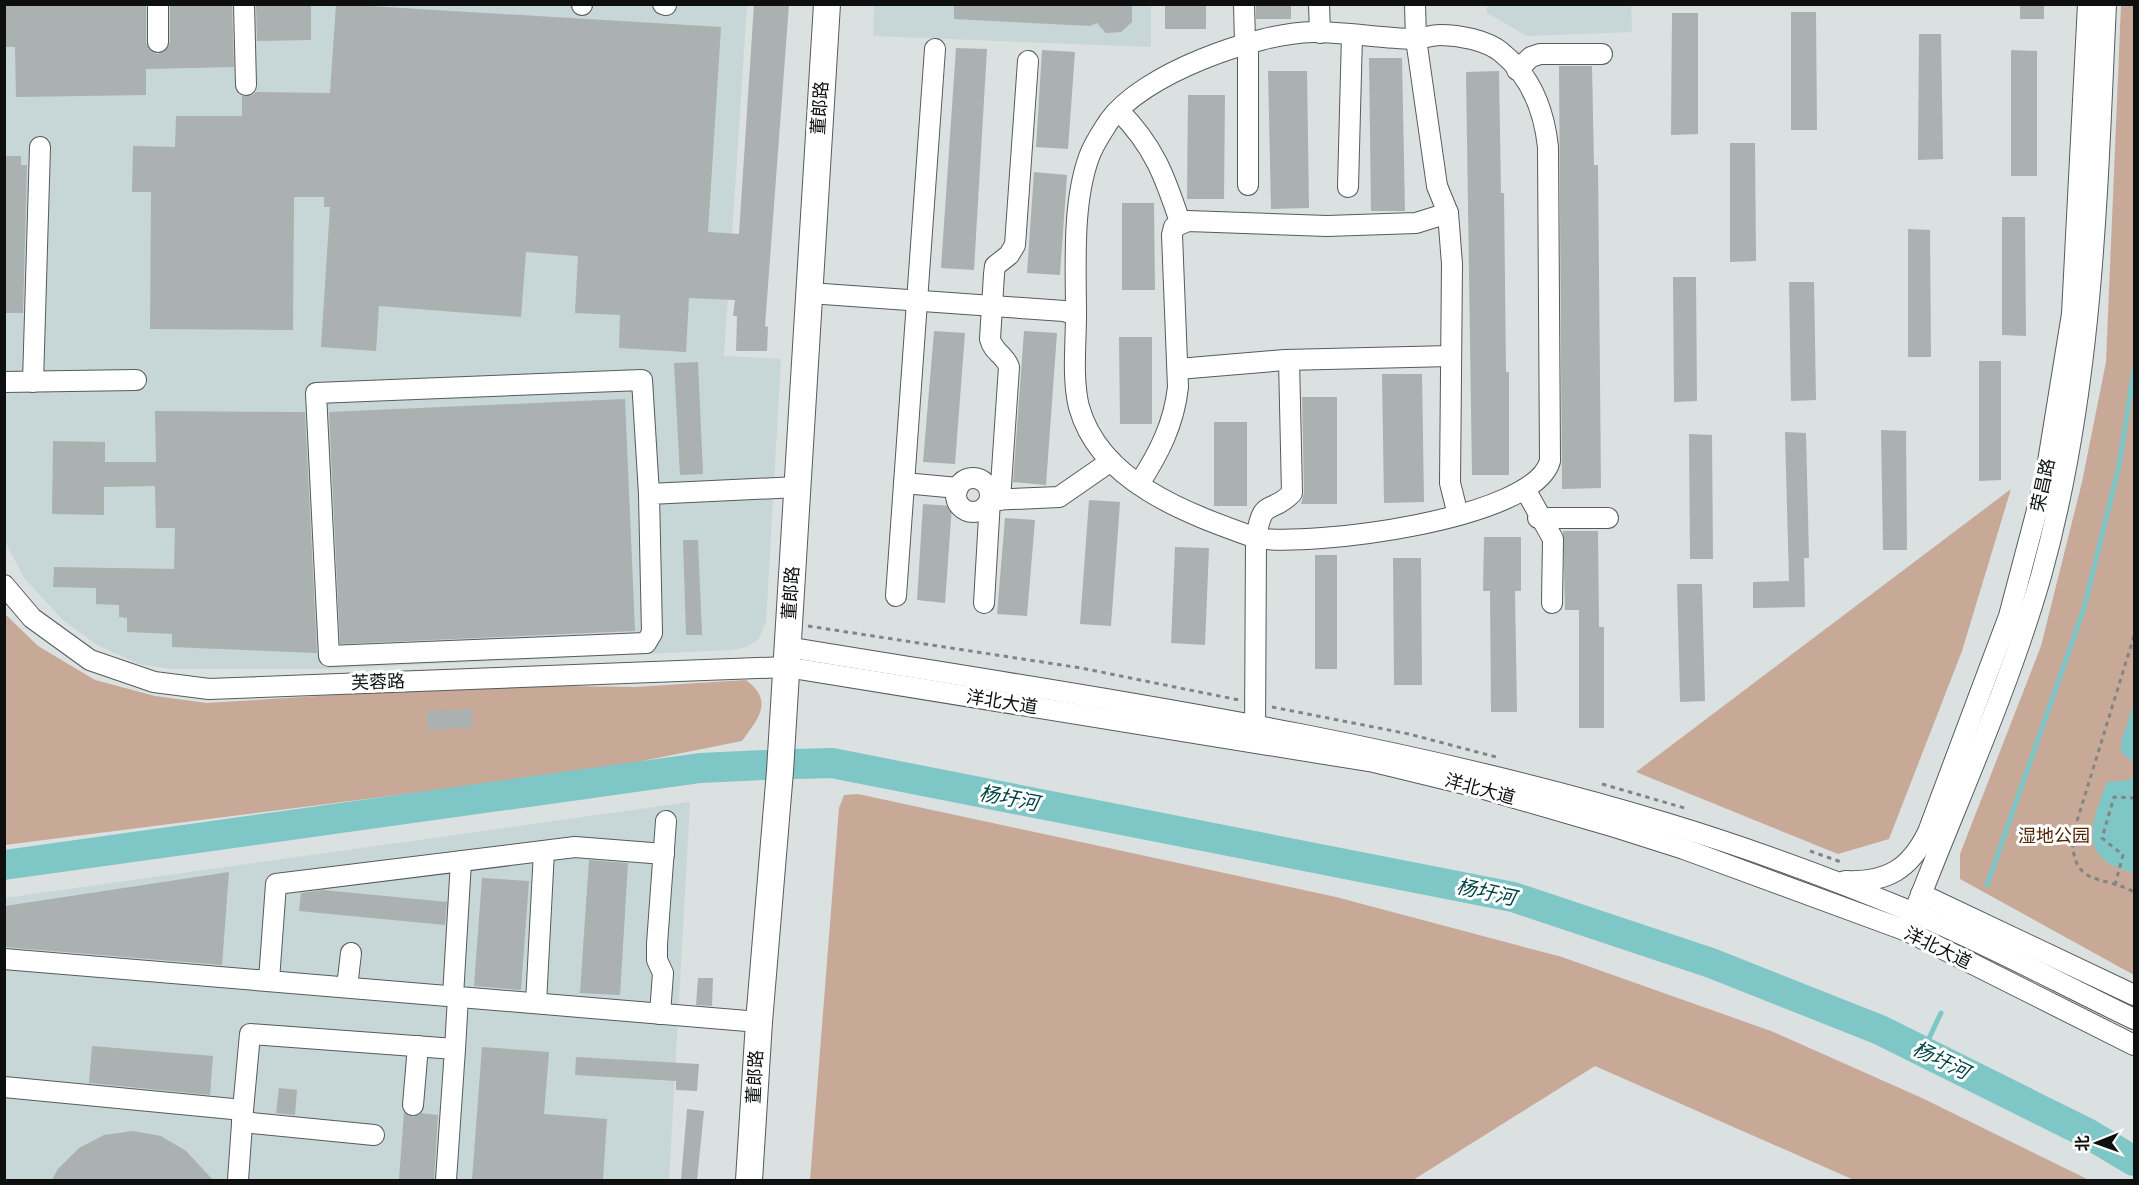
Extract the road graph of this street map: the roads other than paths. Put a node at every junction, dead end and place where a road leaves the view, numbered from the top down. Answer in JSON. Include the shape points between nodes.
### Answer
{"nodes":[{"id":1,"x":158,"y":4,"type":"edge"},
{"id":2,"x":244,"y":4,"type":"edge"},
{"id":3,"x":826,"y":4,"type":"edge"},
{"id":4,"x":1244,"y":4,"type":"edge"},
{"id":5,"x":1319,"y":4,"type":"edge"},
{"id":6,"x":1415,"y":4,"type":"edge"},
{"id":7,"x":2088,"y":4,"type":"edge"},
{"id":8,"x":2106,"y":4,"type":"edge"},
{"id":9,"x":1320,"y":33,"type":"junction"},
{"id":10,"x":1352,"y":35,"type":"junction"},
{"id":11,"x":1416,"y":39,"type":"junction"},
{"id":12,"x":158,"y":42,"type":"dead end"},
{"id":13,"x":1246,"y":43,"type":"junction"},
{"id":14,"x":935,"y":49,"type":"dead end"},
{"id":15,"x":1602,"y":54,"type":"dead end"},
{"id":16,"x":1028,"y":60,"type":"dead end"},
{"id":17,"x":1517,"y":70,"type":"junction"},
{"id":18,"x":246,"y":85,"type":"dead end"},
{"id":19,"x":1119,"y":111,"type":"junction"},
{"id":20,"x":40,"y":147,"type":"dead end"},
{"id":21,"x":1248,"y":185,"type":"dead end"},
{"id":22,"x":1348,"y":187,"type":"dead end"},
{"id":23,"x":1448,"y":213,"type":"junction"},
{"id":24,"x":1180,"y":222,"type":"junction"},
{"id":25,"x":809,"y":293,"type":"junction"},
{"id":26,"x":917,"y":301,"type":"junction"},
{"id":27,"x":992,"y":306,"type":"junction"},
{"id":28,"x":1076,"y":315,"type":"junction"},
{"id":29,"x":1451,"y":356,"type":"junction"},
{"id":30,"x":1289,"y":360,"type":"junction"},
{"id":31,"x":1178,"y":369,"type":"junction"},
{"id":32,"x":136,"y":380,"type":"dead end"},
{"id":33,"x":4,"y":382,"type":"edge"},
{"id":34,"x":33,"y":382,"type":"junction"},
{"id":35,"x":1110,"y":461,"type":"junction"},
{"id":36,"x":904,"y":483,"type":"junction"},
{"id":37,"x":1139,"y":484,"type":"junction"},
{"id":38,"x":797,"y":487,"type":"junction"},
{"id":39,"x":1525,"y":489,"type":"junction"},
{"id":40,"x":649,"y":494,"type":"junction"},
{"id":41,"x":995,"y":500,"type":"junction"},
{"id":42,"x":1458,"y":516,"type":"junction"},
{"id":43,"x":1538,"y":518,"type":"junction"},
{"id":44,"x":1608,"y":518,"type":"dead end"},
{"id":45,"x":1256,"y":538,"type":"junction"},
{"id":46,"x":4,"y":585,"type":"edge"},
{"id":47,"x":896,"y":596,"type":"dead end"},
{"id":48,"x":984,"y":603,"type":"dead end"},
{"id":49,"x":1552,"y":603,"type":"dead end"},
{"id":50,"x":787,"y":646,"type":"junction"},
{"id":51,"x":1255,"y":734,"type":"junction"},
{"id":52,"x":666,"y":821,"type":"dead end"},
{"id":53,"x":544,"y":851,"type":"junction"},
{"id":54,"x":1918,"y":852,"type":"junction"},
{"id":55,"x":664,"y":854,"type":"junction"},
{"id":56,"x":461,"y":861,"type":"junction"},
{"id":57,"x":1832,"y":880,"type":"junction"},
{"id":58,"x":1921,"y":894,"type":"junction"},
{"id":59,"x":1912,"y":912,"type":"junction"},
{"id":60,"x":1906,"y":931,"type":"junction"},
{"id":61,"x":351,"y":953,"type":"dead end"},
{"id":62,"x":4,"y":959,"type":"edge"},
{"id":63,"x":269,"y":980,"type":"junction"},
{"id":64,"x":347,"y":987,"type":"junction"},
{"id":65,"x":2134,"y":995,"type":"edge"},
{"id":66,"x":455,"y":996,"type":"junction"},
{"id":67,"x":536,"y":1003,"type":"junction"},
{"id":68,"x":660,"y":1014,"type":"junction"},
{"id":69,"x":2134,"y":1019,"type":"edge"},
{"id":70,"x":759,"y":1022,"type":"junction"},
{"id":71,"x":2134,"y":1045,"type":"edge"},
{"id":72,"x":418,"y":1046,"type":"junction"},
{"id":73,"x":455,"y":1049,"type":"junction"},
{"id":74,"x":4,"y":1087,"type":"edge"},
{"id":75,"x":413,"y":1105,"type":"dead end"},
{"id":76,"x":243,"y":1116,"type":"junction"},
{"id":77,"x":374,"y":1135,"type":"dead end"},
{"id":78,"x":238,"y":1180,"type":"edge"},
{"id":79,"x":446,"y":1180,"type":"edge"},
{"id":80,"x":749,"y":1180,"type":"edge"}],
"edges":[{"from":1,"to":12,"type":"street"},
{"from":2,"to":18,"type":"street"},
{"from":3,"to":25,"type":"main road","name":"董郎路"},
{"from":4,"to":13,"type":"street"},
{"from":5,"to":9,"type":"street"},
{"from":6,"to":11,"type":"street"},
{"from":7,"to":54,"type":"street","name":"荣昌路","via":[[2072,314],[2045,480],[2009,616]]},
{"from":8,"to":58,"type":"street","name":"荣昌路","via":[[2091,306],[2068,456],[2041,575],[2022,634]]},
{"from":9,"to":10,"type":"street"},
{"from":9,"to":13,"type":"street"},
{"from":10,"to":11,"type":"street"},
{"from":10,"to":22,"type":"street"},
{"from":11,"to":17,"type":"street","via":[[1440,35],[1481,42],[1500,51]]},
{"from":11,"to":23,"type":"street","via":[[1437,186]]},
{"from":13,"to":19,"type":"street","via":[[1142,89]]},
{"from":13,"to":21,"type":"street"},
{"from":14,"to":26,"type":"street"},
{"from":15,"to":17,"type":"street","via":[[1540,54]]},
{"from":16,"to":27,"type":"street","via":[[1015,245],[1010,255],[995,266]]},
{"from":17,"to":39,"type":"street","via":[[1533,90],[1544,116],[1548,147],[1550,460],[1547,470]]},
{"from":19,"to":24,"type":"street","via":[[1152,150]]},
{"from":19,"to":28,"type":"street","via":[[1089,156],[1082,188],[1076,245]]},
{"from":20,"to":34,"type":"street"},
{"from":23,"to":24,"type":"street","via":[[1416,223],[1327,226]]},
{"from":23,"to":29,"type":"street"},
{"from":24,"to":31,"type":"street","via":[[1172,235]]},
{"from":25,"to":26,"type":"street"},
{"from":25,"to":38,"type":"main road","name":"董郎路"},
{"from":26,"to":27,"type":"street"},
{"from":26,"to":36,"type":"street"},
{"from":27,"to":28,"type":"street"},
{"from":27,"to":41,"type":"street","via":[[991,347],[1006,358],[1009,367]]},
{"from":28,"to":35,"type":"street","via":[[1078,404],[1087,431]]},
{"from":29,"to":30,"type":"street"},
{"from":29,"to":42,"type":"street","via":[[1450,483]]},
{"from":30,"to":31,"type":"street"},
{"from":30,"to":45,"type":"street","via":[[1292,493],[1267,506],[1260,517]]},
{"from":31,"to":37,"type":"street","via":[[1176,405],[1169,430]]},
{"from":32,"to":34,"type":"street"},
{"from":33,"to":34,"type":"street"},
{"from":35,"to":37,"type":"street"},
{"from":35,"to":41,"type":"street","via":[[1059,497]]},
{"from":36,"to":41,"type":"street","via":[[958,488],[958,502],[966,510],[978,511]]},
{"from":36,"to":47,"type":"street"},
{"from":37,"to":45,"type":"street","via":[[1191,515]]},
{"from":38,"to":40,"type":"street"},
{"from":38,"to":50,"type":"main road","name":"董郎路"},
{"from":39,"to":42,"type":"street"},
{"from":39,"to":43,"type":"street"},
{"from":40,"to":40,"type":"street","via":[[642,380],[316,393],[329,656],[646,643],[652,633]]},
{"from":41,"to":48,"type":"street"},
{"from":42,"to":45,"type":"street","via":[[1311,541],[1274,542]]},
{"from":43,"to":44,"type":"street"},
{"from":43,"to":49,"type":"street","via":[[1552,539]]},
{"from":45,"to":51,"type":"street"},
{"from":46,"to":50,"type":"street","name":"芙蓉路","via":[[32,618],[90,660],[154,682],[209,689]]},
{"from":50,"to":51,"type":"street","name":"洋北大道"},
{"from":50,"to":70,"type":"main road","name":"董郎路"},
{"from":51,"to":57,"type":"street","name":"洋北大道","via":[[1446,763],[1670,824]]},
{"from":51,"to":60,"type":"street","name":"洋北大道","via":[[1477,787],[1618,828]]},
{"from":52,"to":55,"type":"street"},
{"from":53,"to":55,"type":"street","via":[[575,847]]},
{"from":53,"to":56,"type":"street"},
{"from":53,"to":67,"type":"street"},
{"from":54,"to":57,"type":"street","name":"荣昌路","via":[[1886,877],[1866,882]]},
{"from":54,"to":59,"type":"street"},
{"from":55,"to":68,"type":"street","via":[[657,944],[657,960],[663,973]]},
{"from":56,"to":63,"type":"street","via":[[276,884]]},
{"from":56,"to":66,"type":"street"},
{"from":57,"to":59,"type":"street","name":"洋北大道"},
{"from":58,"to":59,"type":"street","name":"荣昌路"},
{"from":58,"to":65,"type":"street"},
{"from":59,"to":60,"type":"street","name":"荣昌路"},
{"from":59,"to":69,"type":"street","name":"洋北大道"},
{"from":60,"to":71,"type":"street","name":"洋北大道"},
{"from":61,"to":64,"type":"street"},
{"from":62,"to":63,"type":"street"},
{"from":63,"to":64,"type":"street"},
{"from":64,"to":66,"type":"street"},
{"from":66,"to":67,"type":"street"},
{"from":66,"to":73,"type":"street"},
{"from":67,"to":68,"type":"street"},
{"from":68,"to":70,"type":"street"},
{"from":70,"to":80,"type":"main road","name":"董郎路"},
{"from":72,"to":73,"type":"street"},
{"from":72,"to":75,"type":"street"},
{"from":72,"to":76,"type":"street","via":[[250,1034]]},
{"from":73,"to":79,"type":"street"},
{"from":74,"to":76,"type":"street"},
{"from":76,"to":77,"type":"street"},
{"from":76,"to":78,"type":"street"}]}
